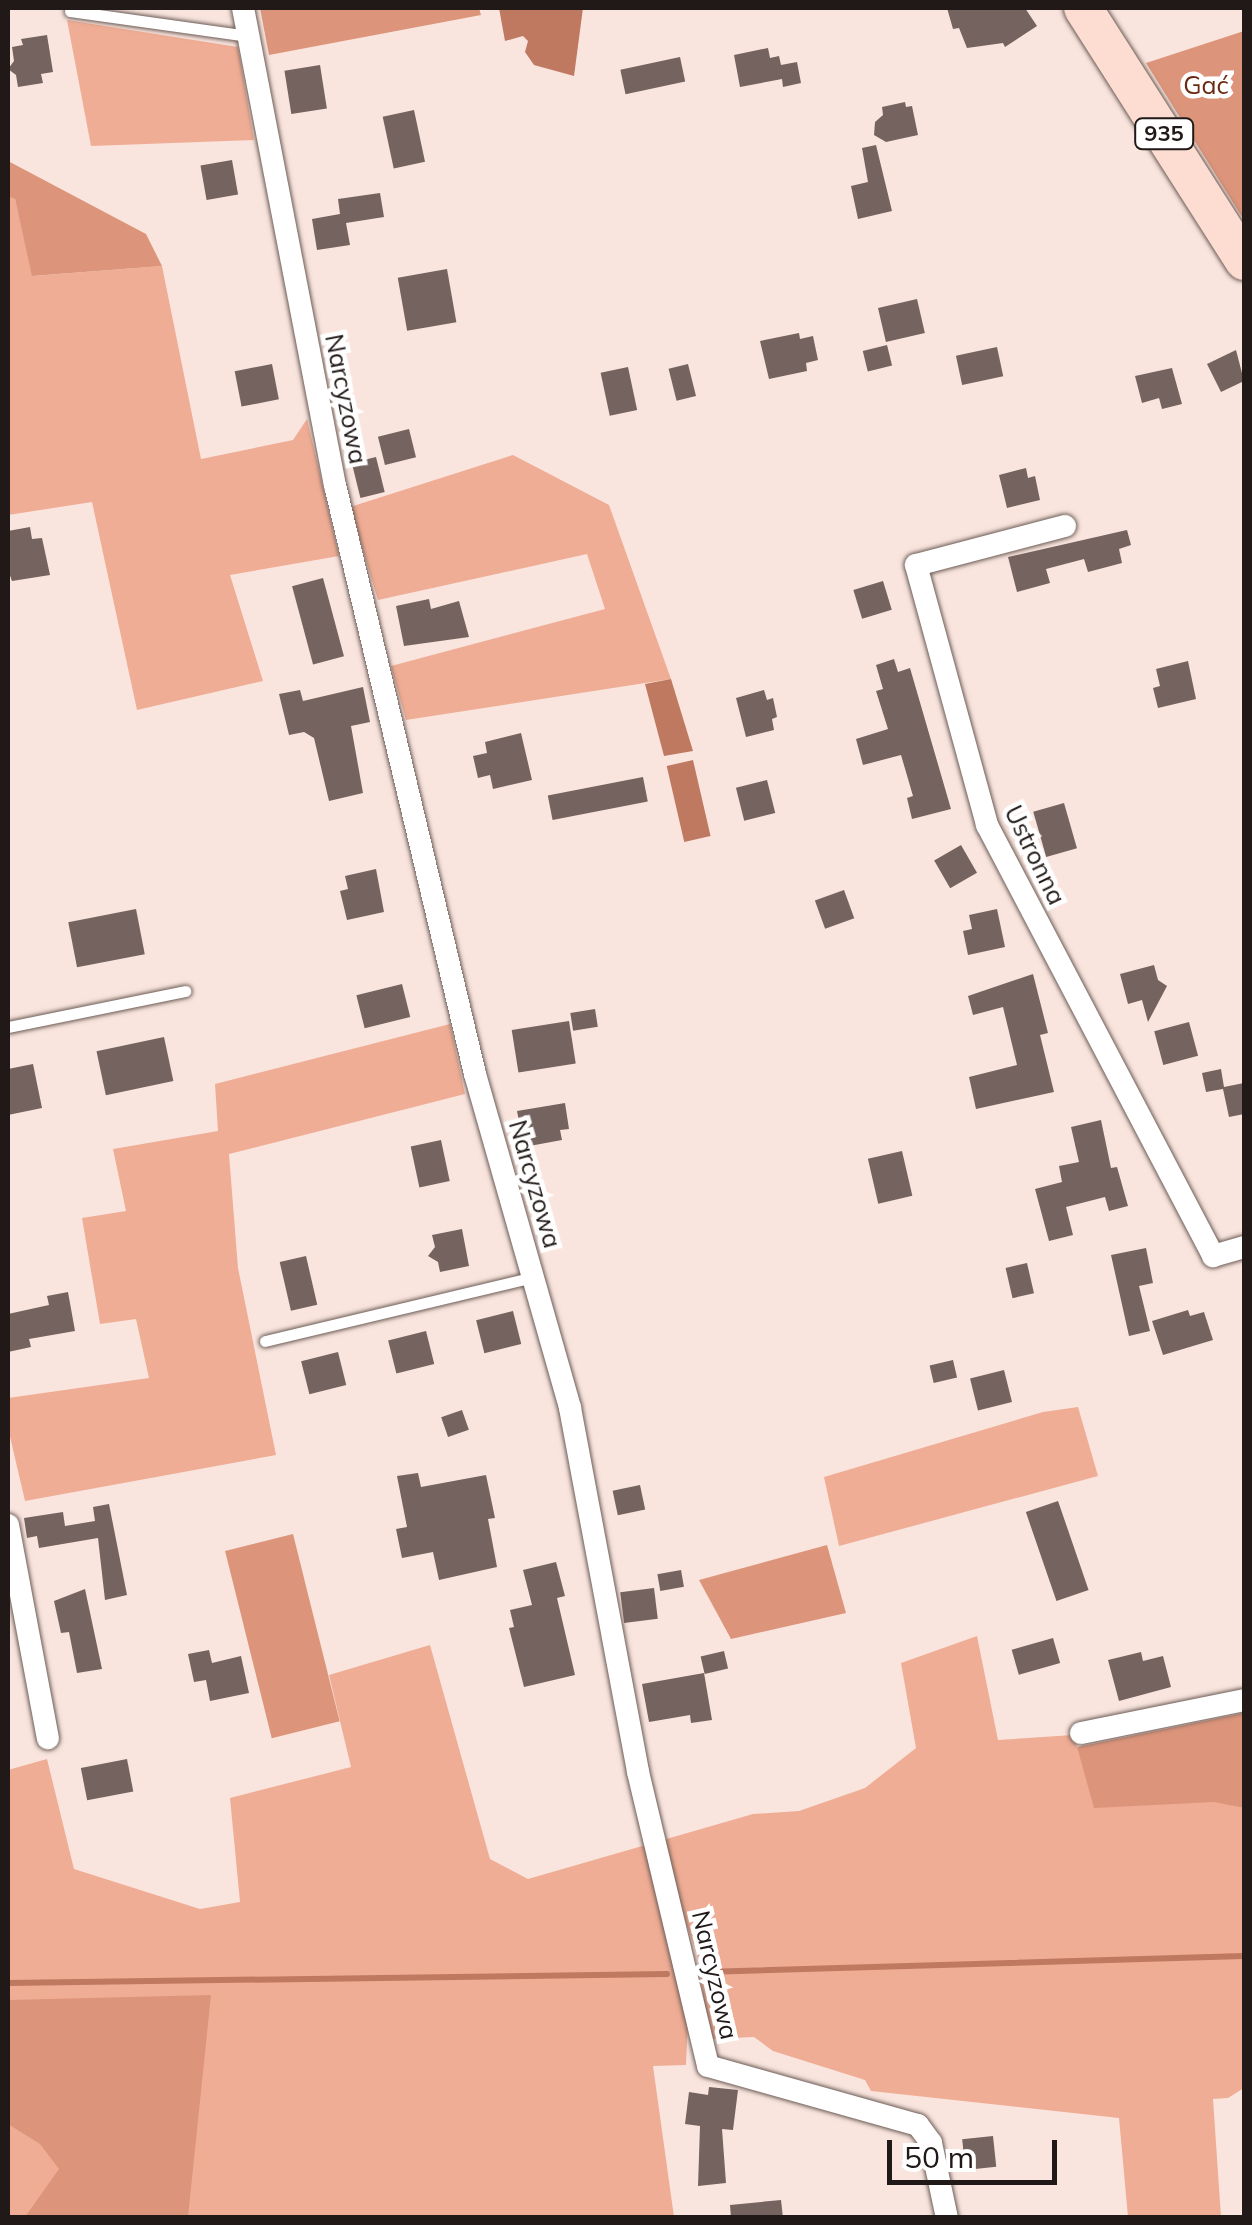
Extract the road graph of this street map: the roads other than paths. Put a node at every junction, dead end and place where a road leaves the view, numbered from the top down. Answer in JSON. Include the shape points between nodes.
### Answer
{"nodes":[{"id":1,"x":243,"y":8,"type":"edge"},
{"id":2,"x":1083,"y":8,"type":"edge"},
{"id":3,"x":70,"y":11,"type":"dead end"},
{"id":4,"x":248,"y":36,"type":"junction"},
{"id":5,"x":1244,"y":262,"type":"edge"},
{"id":6,"x":1064,"y":526,"type":"dead end"},
{"id":7,"x":185,"y":991,"type":"dead end"},
{"id":8,"x":8,"y":1027,"type":"edge"},
{"id":9,"x":1244,"y":1247,"type":"edge"},
{"id":10,"x":532,"y":1277,"type":"junction"},
{"id":11,"x":265,"y":1342,"type":"dead end"},
{"id":12,"x":8,"y":1525,"type":"edge"},
{"id":13,"x":1244,"y":1700,"type":"edge"},
{"id":14,"x":1081,"y":1733,"type":"dead end"},
{"id":15,"x":48,"y":1738,"type":"dead end"},
{"id":16,"x":948,"y":2218,"type":"edge"}],
"edges":[{"from":1,"to":4,"type":"street","name":"Narcyzowa"},
{"from":2,"to":5,"type":"main road","number":"935"},
{"from":3,"to":4,"type":"lane"},
{"from":4,"to":10,"type":"street","name":"Narcyzowa","via":[[335,485],[475,1074]]},
{"from":6,"to":9,"type":"street","name":"Ustronna","via":[[916,566],[987,825],[1213,1256]]},
{"from":7,"to":8,"type":"lane"},
{"from":10,"to":11,"type":"lane"},
{"from":10,"to":16,"type":"street","name":"Narcyzowa","via":[[570,1408],[638,1772],[708,2066],[918,2125],[937,2160]]},
{"from":12,"to":15,"type":"street"},
{"from":13,"to":14,"type":"street"}]}
